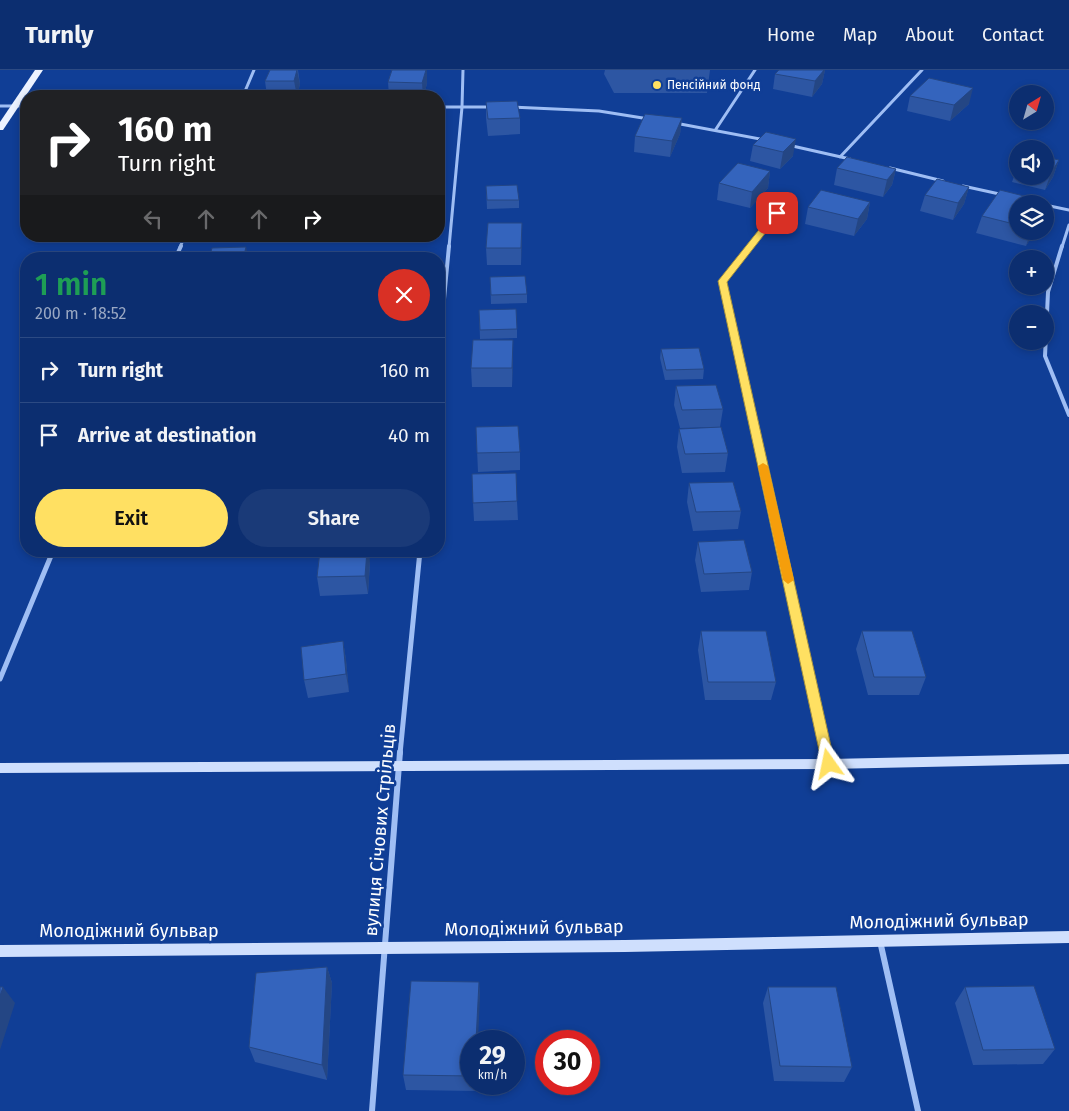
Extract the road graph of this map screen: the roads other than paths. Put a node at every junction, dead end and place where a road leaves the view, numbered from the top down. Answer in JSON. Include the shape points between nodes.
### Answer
{"nodes":[{"id":1,"x":38,"y":70,"type":"edge"},
{"id":2,"x":254,"y":70,"type":"edge"},
{"id":3,"x":463,"y":70,"type":"edge"},
{"id":4,"x":755,"y":70,"type":"edge"},
{"id":5,"x":922,"y":70,"type":"edge"},
{"id":6,"x":25,"y":90,"type":"edge"},
{"id":7,"x":246,"y":90,"type":"edge"},
{"id":8,"x":20,"y":98,"type":"edge"},
{"id":9,"x":0,"y":106,"type":"edge"},
{"id":10,"x":15,"y":106,"type":"junction"},
{"id":11,"x":20,"y":106,"type":"edge"},
{"id":12,"x":445,"y":107,"type":"edge"},
{"id":13,"x":462,"y":107,"type":"junction"},
{"id":14,"x":496,"y":107,"type":"edge"},
{"id":15,"x":504,"y":107,"type":"edge"},
{"id":16,"x":657,"y":120,"type":"edge"},
{"id":17,"x":667,"y":122,"type":"edge"},
{"id":18,"x":0,"y":128,"type":"edge"},
{"id":19,"x":716,"y":129,"type":"junction"},
{"id":20,"x":772,"y":142,"type":"edge"},
{"id":21,"x":782,"y":144,"type":"edge"},
{"id":22,"x":840,"y":157,"type":"junction"},
{"id":23,"x":859,"y":161,"type":"edge"},
{"id":24,"x":888,"y":168,"type":"edge"},
{"id":25,"x":945,"y":181,"type":"edge"},
{"id":26,"x":955,"y":184,"type":"edge"},
{"id":27,"x":1009,"y":196,"type":"edge"},
{"id":28,"x":1054,"y":207,"type":"edge"},
{"id":29,"x":1069,"y":210,"type":"edge"},
{"id":30,"x":777,"y":213,"type":"dead end"},
{"id":31,"x":1069,"y":225,"type":"edge"},
{"id":32,"x":445,"y":288,"type":"edge"},
{"id":33,"x":1069,"y":415,"type":"edge"},
{"id":34,"x":50,"y":557,"type":"edge"},
{"id":35,"x":419,"y":557,"type":"edge"},
{"id":36,"x":0,"y":678,"type":"edge"},
{"id":37,"x":1069,"y":759,"type":"edge"},
{"id":38,"x":829,"y":764,"type":"junction"},
{"id":39,"x":399,"y":766,"type":"junction"},
{"id":40,"x":0,"y":768,"type":"edge"},
{"id":41,"x":1069,"y":937,"type":"edge"},
{"id":42,"x":880,"y":941,"type":"junction"},
{"id":43,"x":385,"y":948,"type":"junction"},
{"id":44,"x":0,"y":951,"type":"edge"},
{"id":45,"x":372,"y":1111,"type":"edge"},
{"id":46,"x":918,"y":1111,"type":"edge"}],
"edges":[{"from":1,"to":6,"type":"main road"},
{"from":2,"to":7,"type":"street"},
{"from":3,"to":13,"type":"street"},
{"from":4,"to":19,"type":"street"},
{"from":5,"to":22,"type":"street"},
{"from":8,"to":10,"type":"main road"},
{"from":9,"to":10,"type":"street"},
{"from":10,"to":11,"type":"street"},
{"from":10,"to":18,"type":"main road"},
{"from":12,"to":13,"type":"street"},
{"from":13,"to":14,"type":"street"},
{"from":13,"to":32,"type":"street"},
{"from":15,"to":16,"type":"street","via":[[599,111]]},
{"from":17,"to":19,"type":"street"},
{"from":19,"to":20,"type":"street"},
{"from":21,"to":22,"type":"street"},
{"from":22,"to":23,"type":"street"},
{"from":24,"to":25,"type":"street"},
{"from":26,"to":27,"type":"street"},
{"from":28,"to":29,"type":"street"},
{"from":30,"to":38,"type":"street","via":[[722,281]]},
{"from":31,"to":33,"type":"street","via":[[1048,292],[1045,356]]},
{"from":34,"to":36,"type":"street"},
{"from":35,"to":39,"type":"street","name":"вулиця Січових Стрільців"},
{"from":37,"to":38,"type":"main road"},
{"from":38,"to":39,"type":"main road"},
{"from":39,"to":40,"type":"main road"},
{"from":39,"to":43,"type":"street","name":"вулиця Січових Стрільців"},
{"from":41,"to":42,"type":"main road","name":"Молодіжний бульвар"},
{"from":42,"to":43,"type":"main road","name":"Молодіжний бульвар"},
{"from":42,"to":46,"type":"street"},
{"from":43,"to":44,"type":"main road","name":"Молодіжний бульвар"},
{"from":43,"to":45,"type":"street","name":"вулиця Січових Стрільців"}]}
